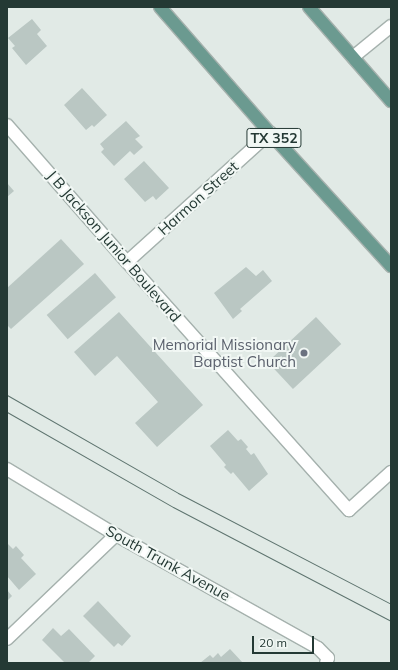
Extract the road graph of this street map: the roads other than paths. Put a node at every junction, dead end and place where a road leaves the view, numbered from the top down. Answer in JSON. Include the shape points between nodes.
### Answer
{"nodes":[{"id":1,"x":160,"y":7,"type":"edge"},
{"id":2,"x":309,"y":7,"type":"edge"},
{"id":3,"x":391,"y":26,"type":"edge"},
{"id":4,"x":353,"y":57,"type":"junction"},
{"id":5,"x":391,"y":101,"type":"edge"},
{"id":6,"x":7,"y":125,"type":"edge"},
{"id":7,"x":270,"y":133,"type":"junction"},
{"id":8,"x":127,"y":262,"type":"junction"},
{"id":9,"x":391,"y":266,"type":"edge"},
{"id":10,"x":7,"y":469,"type":"edge"},
{"id":11,"x":391,"y":472,"type":"edge"},
{"id":12,"x":116,"y":535,"type":"junction"},
{"id":13,"x":7,"y":639,"type":"edge"},
{"id":14,"x":327,"y":660,"type":"edge"}],
"edges":[{"from":1,"to":7,"type":"main road","number":"TX 352"},
{"from":2,"to":4,"type":"main road"},
{"from":3,"to":4,"type":"street"},
{"from":4,"to":5,"type":"main road"},
{"from":6,"to":8,"type":"street","name":"J B Jackson Junior Boulevard"},
{"from":7,"to":8,"type":"street","name":"Harmon Street"},
{"from":7,"to":9,"type":"main road","number":"TX 352"},
{"from":8,"to":11,"type":"street","name":"J B Jackson Junior Boulevard","via":[[349,510]]},
{"from":10,"to":12,"type":"street","name":"South Trunk Avenue"},
{"from":12,"to":13,"type":"street"},
{"from":12,"to":14,"type":"street","name":"South Trunk Avenue","via":[[318,648]]}]}
